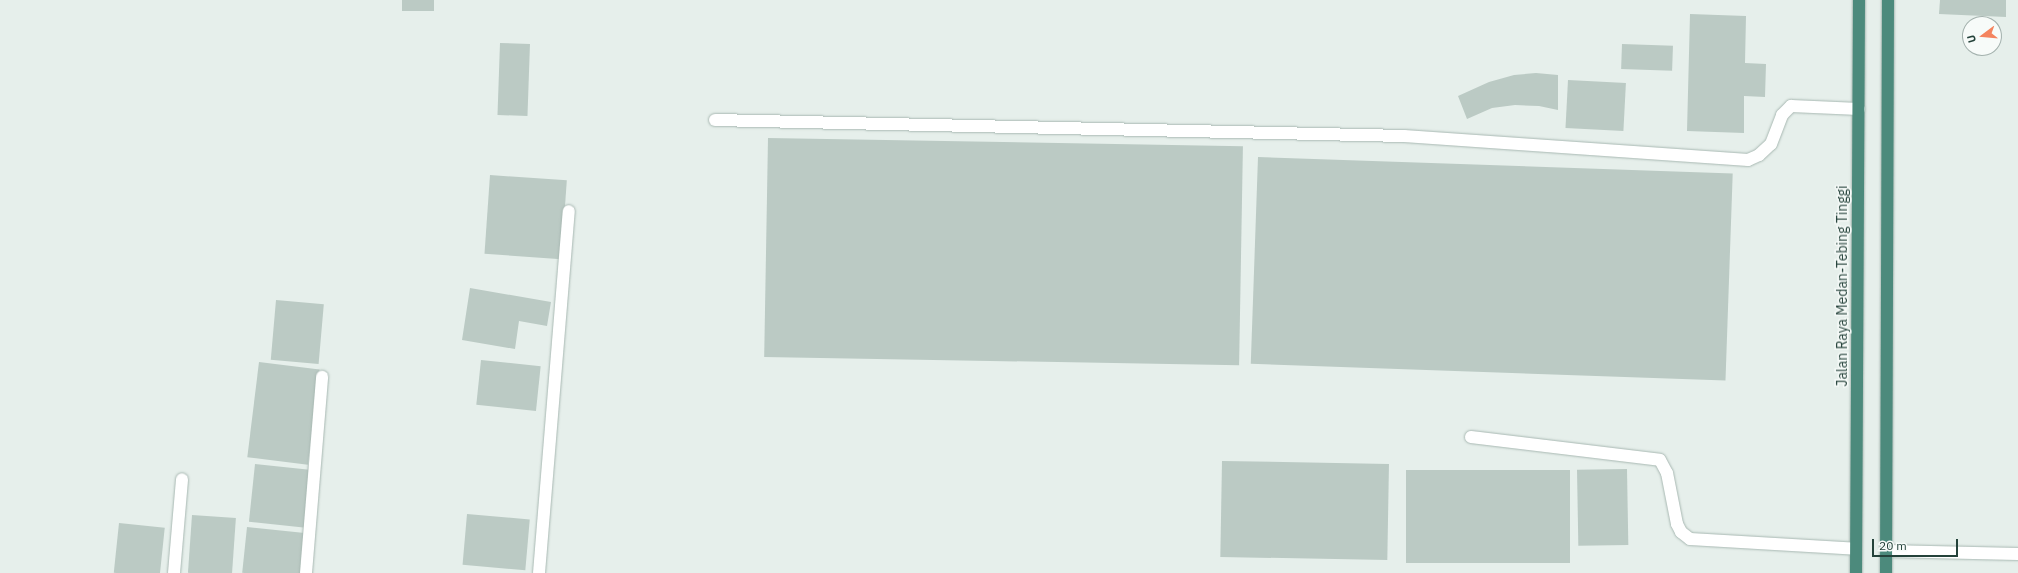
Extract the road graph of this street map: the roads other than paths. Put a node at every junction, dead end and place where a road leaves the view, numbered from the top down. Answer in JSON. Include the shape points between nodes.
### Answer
{"nodes":[{"id":1,"x":1859,"y":0,"type":"edge"},
{"id":2,"x":1888,"y":0,"type":"edge"},
{"id":3,"x":1859,"y":108,"type":"junction"},
{"id":4,"x":716,"y":120,"type":"dead end"},
{"id":5,"x":569,"y":211,"type":"dead end"},
{"id":6,"x":322,"y":377,"type":"dead end"},
{"id":7,"x":1471,"y":437,"type":"dead end"},
{"id":8,"x":182,"y":479,"type":"dead end"},
{"id":9,"x":1856,"y":549,"type":"junction"},
{"id":10,"x":1886,"y":550,"type":"junction"},
{"id":11,"x":2018,"y":554,"type":"edge"},
{"id":12,"x":174,"y":573,"type":"edge"},
{"id":13,"x":306,"y":573,"type":"edge"},
{"id":14,"x":539,"y":573,"type":"edge"},
{"id":15,"x":1856,"y":573,"type":"edge"},
{"id":16,"x":1886,"y":573,"type":"edge"}],
"edges":[{"from":1,"to":3,"type":"highway","name":"Jalan Raya Medan-Tebing Tinggi"},
{"from":2,"to":10,"type":"highway"},
{"from":3,"to":4,"type":"street","via":[[1791,106],[1782,115],[1772,144],[1748,160],[1404,136]]},
{"from":3,"to":9,"type":"highway","name":"Jalan Raya Medan-Tebing Tinggi"},
{"from":5,"to":14,"type":"street"},
{"from":6,"to":13,"type":"street"},
{"from":7,"to":9,"type":"street","via":[[1660,460],[1667,473],[1677,524],[1681,532],[1690,539]]},
{"from":8,"to":12,"type":"street"},
{"from":9,"to":15,"type":"highway","name":"Jalan Raya Medan-Tebing Tinggi"},
{"from":10,"to":11,"type":"street"},
{"from":10,"to":16,"type":"highway"}]}
